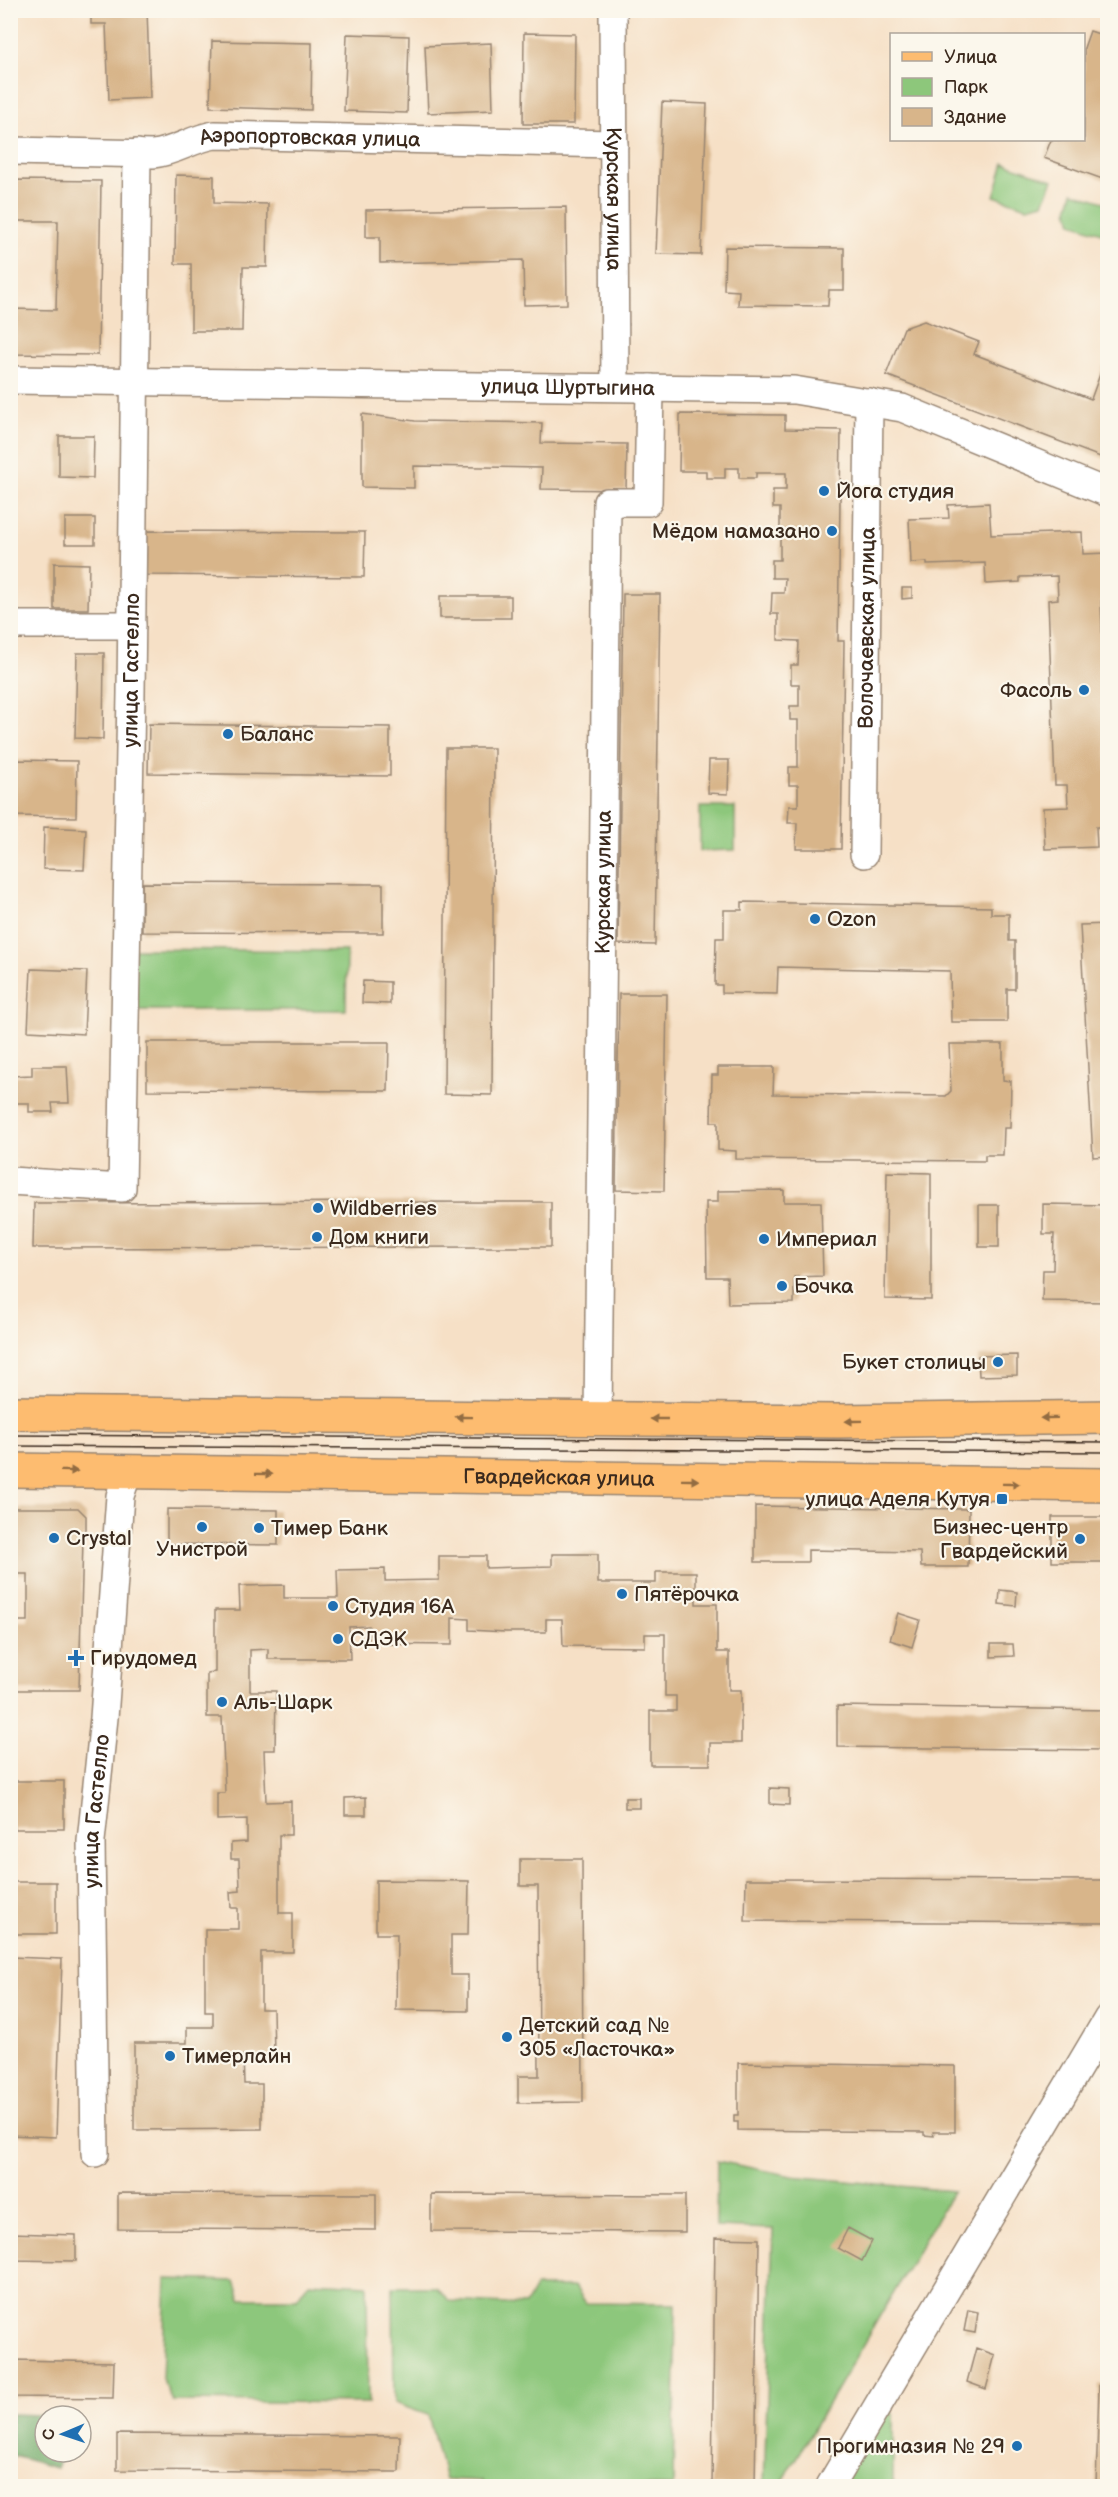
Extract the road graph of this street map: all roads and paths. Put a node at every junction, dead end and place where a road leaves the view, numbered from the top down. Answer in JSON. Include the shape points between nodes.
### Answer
{"nodes":[{"id":1,"x":613,"y":10,"type":"edge"},
{"id":2,"x":614,"y":144,"type":"junction"},
{"id":3,"x":10,"y":151,"type":"edge"},
{"id":4,"x":137,"y":153,"type":"junction"},
{"id":5,"x":10,"y":381,"type":"edge"},
{"id":6,"x":135,"y":381,"type":"junction"},
{"id":7,"x":615,"y":387,"type":"junction"},
{"id":8,"x":650,"y":388,"type":"junction"},
{"id":9,"x":869,"y":402,"type":"junction"},
{"id":10,"x":1107,"y":493,"type":"edge"},
{"id":11,"x":10,"y":625,"type":"edge"},
{"id":12,"x":132,"y":625,"type":"junction"},
{"id":13,"x":864,"y":854,"type":"dead end"},
{"id":14,"x":10,"y":1181,"type":"edge"},
{"id":15,"x":10,"y":1413,"type":"edge"},
{"id":16,"x":1107,"y":1417,"type":"edge"},
{"id":17,"x":598,"y":1419,"type":"junction"},
{"id":18,"x":10,"y":1470,"type":"edge"},
{"id":19,"x":128,"y":1472,"type":"junction"},
{"id":20,"x":1107,"y":1485,"type":"edge"},
{"id":21,"x":1107,"y":2018,"type":"edge"},
{"id":22,"x":95,"y":2153,"type":"dead end"},
{"id":23,"x":830,"y":2487,"type":"edge"}],
"edges":[{"from":1,"to":2,"type":"street","name":"Курская улица"},
{"from":2,"to":4,"type":"street","name":"Аэропортовская улица","via":[[215,135],[162,153]]},
{"from":2,"to":7,"type":"street","name":"Курская улица"},
{"from":3,"to":4,"type":"street","name":"Аэропортовская улица"},
{"from":4,"to":6,"type":"street","name":"улица Гастелло"},
{"from":5,"to":6,"type":"street","name":"улица Шуртыгина"},
{"from":6,"to":7,"type":"street","name":"улица Шуртыгина"},
{"from":6,"to":12,"type":"street","name":"улица Гастелло"},
{"from":7,"to":8,"type":"street","name":"улица Шуртыгина"},
{"from":8,"to":9,"type":"street","name":"улица Шуртыгина","via":[[794,390]]},
{"from":8,"to":17,"type":"street","name":"Курская улица","via":[[648,502],[607,502]]},
{"from":9,"to":10,"type":"street","name":"улица Шуртыгина","via":[[902,408]]},
{"from":9,"to":13,"type":"street","name":"Волочаевская улица"},
{"from":11,"to":12,"type":"street"},
{"from":12,"to":14,"type":"street","name":"улица Гастелло","via":[[122,1188]]},
{"from":17,"to":15,"type":"main road","one_way":true},
{"from":16,"to":17,"type":"main road","one_way":true},
{"from":18,"to":19,"type":"main road","name":"Гвардейская улица","one_way":true},
{"from":19,"to":20,"type":"main road","name":"Гвардейская улица","one_way":true},
{"from":19,"to":22,"type":"street","name":"улица Гастелло","via":[[120,1496],[91,1841]]},
{"from":21,"to":23,"type":"street"}]}
